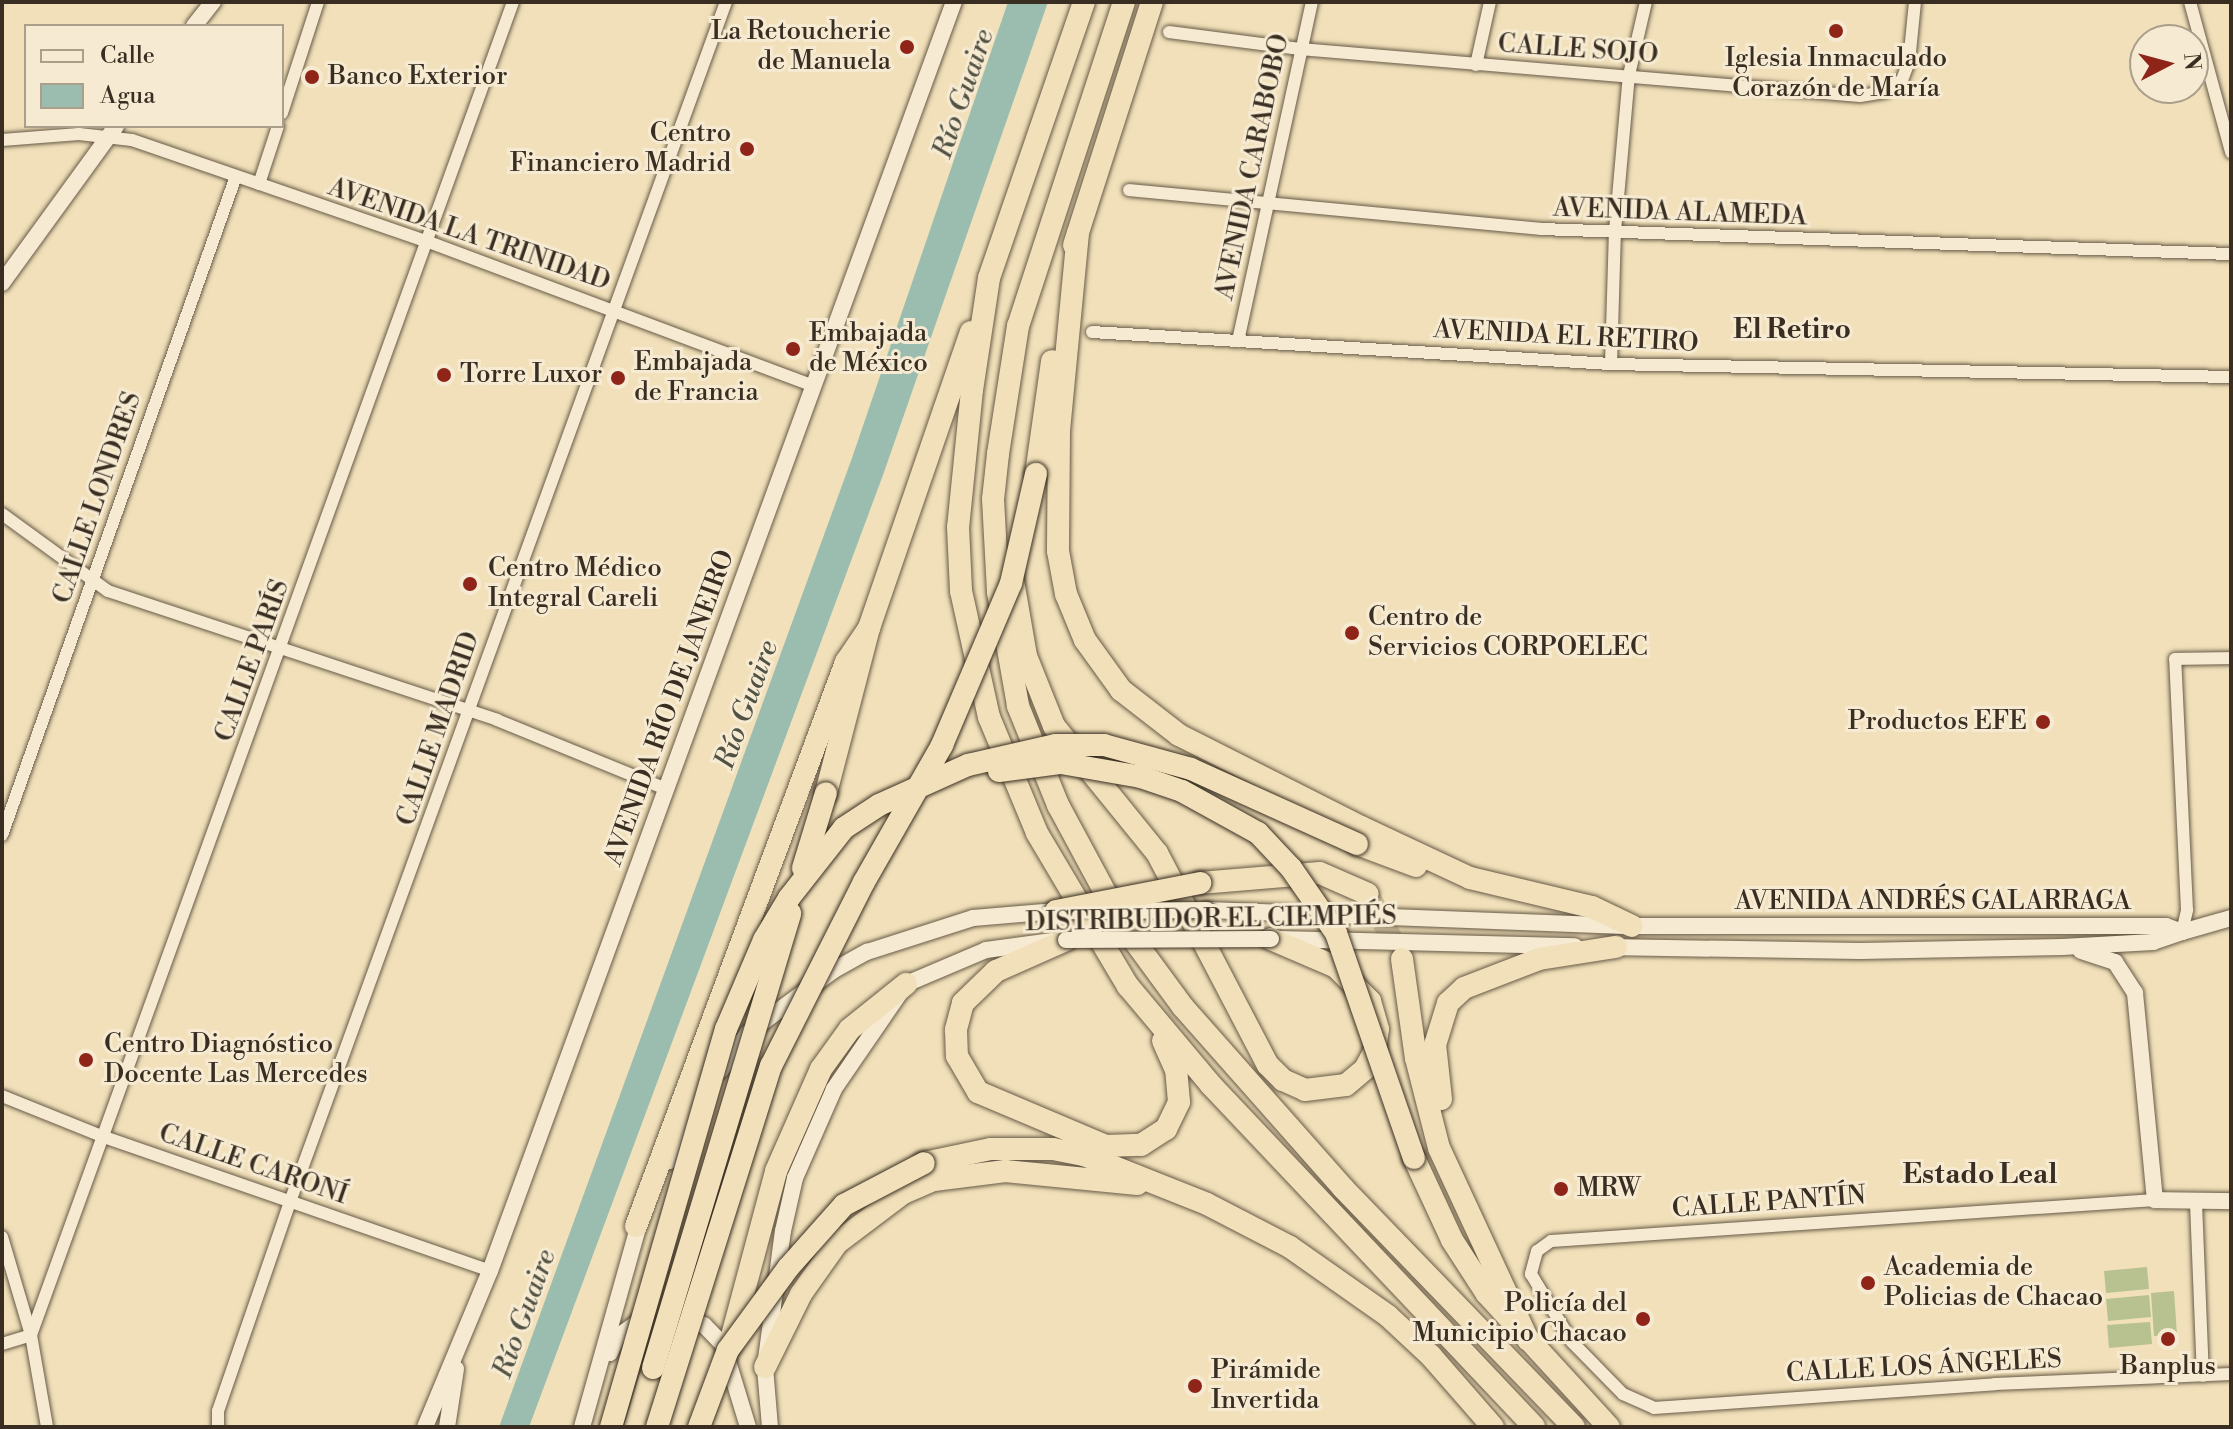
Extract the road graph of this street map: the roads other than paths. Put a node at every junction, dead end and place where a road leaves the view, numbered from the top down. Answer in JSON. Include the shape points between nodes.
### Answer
{"nodes":[{"id":1,"x":213,"y":2,"type":"edge"},
{"id":2,"x":318,"y":2,"type":"edge"},
{"id":3,"x":513,"y":2,"type":"edge"},
{"id":4,"x":726,"y":2,"type":"edge"},
{"id":5,"x":952,"y":2,"type":"edge"},
{"id":6,"x":1084,"y":2,"type":"edge"},
{"id":7,"x":1124,"y":2,"type":"edge"},
{"id":8,"x":1152,"y":2,"type":"edge"},
{"id":9,"x":1312,"y":2,"type":"edge"},
{"id":10,"x":1490,"y":2,"type":"edge"},
{"id":11,"x":1646,"y":2,"type":"edge"},
{"id":12,"x":1915,"y":2,"type":"edge"},
{"id":13,"x":2190,"y":2,"type":"edge"},
{"id":14,"x":196,"y":24,"type":"edge"},
{"id":15,"x":1169,"y":32,"type":"dead end"},
{"id":16,"x":1300,"y":49,"type":"junction"},
{"id":17,"x":1476,"y":65,"type":"junction"},
{"id":18,"x":1629,"y":75,"type":"junction"},
{"id":19,"x":284,"y":107,"type":"edge"},
{"id":20,"x":277,"y":128,"type":"edge"},
{"id":21,"x":112,"y":131,"type":"edge"},
{"id":22,"x":2,"y":140,"type":"edge"},
{"id":23,"x":2231,"y":152,"type":"edge"},
{"id":24,"x":236,"y":176,"type":"junction"},
{"id":25,"x":259,"y":184,"type":"junction"},
{"id":26,"x":1129,"y":190,"type":"dead end"},
{"id":27,"x":1266,"y":205,"type":"junction"},
{"id":28,"x":1615,"y":231,"type":"junction"},
{"id":29,"x":426,"y":241,"type":"junction"},
{"id":30,"x":2231,"y":254,"type":"edge"},
{"id":31,"x":1042,"y":259,"type":"junction"},
{"id":32,"x":989,"y":278,"type":"junction"},
{"id":33,"x":2,"y":283,"type":"edge"},
{"id":34,"x":616,"y":310,"type":"junction"},
{"id":35,"x":1092,"y":332,"type":"dead end"},
{"id":36,"x":1238,"y":341,"type":"junction"},
{"id":37,"x":1611,"y":364,"type":"junction"},
{"id":38,"x":2231,"y":377,"type":"edge"},
{"id":39,"x":812,"y":385,"type":"junction"},
{"id":40,"x":1047,"y":474,"type":"junction"},
{"id":41,"x":2,"y":514,"type":"edge"},
{"id":42,"x":94,"y":581,"type":"junction"},
{"id":43,"x":869,"y":628,"type":"junction"},
{"id":44,"x":280,"y":651,"type":"junction"},
{"id":45,"x":2231,"y":658,"type":"edge"},
{"id":46,"x":471,"y":712,"type":"junction"},
{"id":47,"x":666,"y":789,"type":"junction"},
{"id":48,"x":844,"y":828,"type":"junction"},
{"id":49,"x":2,"y":835,"type":"edge"},
{"id":50,"x":1470,"y":878,"type":"junction"},
{"id":51,"x":1368,"y":894,"type":"tunnel mouth"},
{"id":52,"x":1056,"y":911,"type":"junction"},
{"id":53,"x":2231,"y":918,"type":"edge"},
{"id":54,"x":1632,"y":926,"type":"junction"},
{"id":55,"x":2182,"y":932,"type":"junction"},
{"id":56,"x":1271,"y":939,"type":"junction"},
{"id":57,"x":1066,"y":940,"type":"junction"},
{"id":58,"x":1616,"y":947,"type":"junction"},
{"id":59,"x":2062,"y":947,"type":"junction"},
{"id":60,"x":1402,"y":959,"type":"tunnel mouth"},
{"id":61,"x":906,"y":984,"type":"junction"},
{"id":62,"x":1128,"y":986,"type":"junction"},
{"id":63,"x":2,"y":1096,"type":"edge"},
{"id":64,"x":104,"y":1137,"type":"junction"},
{"id":65,"x":1166,"y":1188,"type":"junction"},
{"id":66,"x":1464,"y":1197,"type":"junction"},
{"id":67,"x":291,"y":1199,"type":"junction"},
{"id":68,"x":2155,"y":1200,"type":"junction"},
{"id":69,"x":2231,"y":1201,"type":"edge"},
{"id":70,"x":2196,"y":1203,"type":"junction"},
{"id":71,"x":636,"y":1226,"type":"junction"},
{"id":72,"x":2,"y":1237,"type":"edge"},
{"id":73,"x":490,"y":1271,"type":"junction"},
{"id":74,"x":31,"y":1335,"type":"junction"},
{"id":75,"x":1528,"y":1340,"type":"junction"},
{"id":76,"x":2,"y":1344,"type":"edge"},
{"id":77,"x":728,"y":1350,"type":"junction"},
{"id":78,"x":457,"y":1358,"type":"junction"},
{"id":79,"x":765,"y":1367,"type":"junction"},
{"id":80,"x":2231,"y":1374,"type":"edge"},
{"id":81,"x":2203,"y":1376,"type":"junction"},
{"id":82,"x":1623,"y":1394,"type":"joint"},
{"id":83,"x":584,"y":1420,"type":"edge"},
{"id":84,"x":47,"y":1427,"type":"edge"},
{"id":85,"x":218,"y":1427,"type":"edge"},
{"id":86,"x":425,"y":1427,"type":"edge"},
{"id":87,"x":447,"y":1427,"type":"edge"},
{"id":88,"x":611,"y":1427,"type":"edge"},
{"id":89,"x":635,"y":1427,"type":"edge"},
{"id":90,"x":657,"y":1427,"type":"edge"},
{"id":91,"x":699,"y":1427,"type":"edge"},
{"id":92,"x":748,"y":1427,"type":"edge"},
{"id":93,"x":770,"y":1427,"type":"edge"},
{"id":94,"x":1493,"y":1427,"type":"edge"},
{"id":95,"x":1534,"y":1427,"type":"edge"},
{"id":96,"x":1574,"y":1427,"type":"edge"},
{"id":97,"x":1609,"y":1427,"type":"edge"}],
"edges":[{"from":1,"to":14,"type":"street"},
{"from":2,"to":19,"type":"street"},
{"from":3,"to":29,"type":"street","name":"CALLE PARÍS"},
{"from":4,"to":34,"type":"street","name":"CALLE MADRID"},
{"from":5,"to":39,"type":"street","name":"AVENIDA RÍO DE JANEIRO"},
{"from":6,"to":32,"type":"highway"},
{"from":7,"to":31,"type":"highway"},
{"from":8,"to":40,"type":"highway","via":[[1078,233]]},
{"from":9,"to":16,"type":"street","name":"AVENIDA CARABOBO"},
{"from":10,"to":17,"type":"street"},
{"from":11,"to":18,"type":"street"},
{"from":12,"to":18,"type":"street","name":"CALLE SOJO","via":[[1909,62],[1902,80],[1885,92],[1860,96]]},
{"from":13,"to":23,"type":"street"},
{"from":15,"to":16,"type":"street","name":"CALLE SOJO"},
{"from":16,"to":17,"type":"street","name":"CALLE SOJO"},
{"from":16,"to":27,"type":"street","name":"AVENIDA CARABOBO"},
{"from":17,"to":18,"type":"street","name":"CALLE SOJO"},
{"from":18,"to":28,"type":"street"},
{"from":20,"to":25,"type":"street"},
{"from":21,"to":22,"type":"street"},
{"from":21,"to":24,"type":"street","name":"AVENIDA LA TRINIDAD"},
{"from":21,"to":33,"type":"street"},
{"from":24,"to":25,"type":"street","name":"AVENIDA LA TRINIDAD"},
{"from":24,"to":42,"type":"street","name":"CALLE LONDRES"},
{"from":25,"to":29,"type":"street","name":"AVENIDA LA TRINIDAD"},
{"from":26,"to":27,"type":"street","name":"AVENIDA ALAMEDA"},
{"from":27,"to":28,"type":"street","name":"AVENIDA ALAMEDA"},
{"from":27,"to":36,"type":"street","name":"AVENIDA CARABOBO"},
{"from":28,"to":30,"type":"street","name":"AVENIDA ALAMEDA"},
{"from":28,"to":37,"type":"street"},
{"from":29,"to":34,"type":"street","name":"AVENIDA LA TRINIDAD"},
{"from":29,"to":44,"type":"street","name":"CALLE PARÍS"},
{"from":31,"to":56,"type":"highway","via":[[1008,499],[1008,551],[1026,656],[1054,726],[1157,853],[1268,1065],[1283,1080],[1305,1090],[1346,1085],[1365,1069],[1375,1050],[1377,1021],[1370,1001],[1336,967]]},
{"from":31,"to":96,"type":"highway","via":[[1018,326],[993,499],[994,546],[1018,706],[1058,805],[1122,924],[1183,1007],[1343,1188]]},
{"from":32,"to":43,"type":"highway"},
{"from":32,"to":62,"type":"highway","via":[[958,527],[970,646],[1019,799]]},
{"from":34,"to":39,"type":"street","name":"AVENIDA LA TRINIDAD"},
{"from":34,"to":46,"type":"street","name":"CALLE MADRID","via":[[518,564]]},
{"from":35,"to":36,"type":"street","name":"AVENIDA EL RETIRO"},
{"from":36,"to":37,"type":"street","name":"AVENIDA EL RETIRO"},
{"from":37,"to":38,"type":"street","name":"AVENIDA EL RETIRO"},
{"from":39,"to":47,"type":"street","name":"AVENIDA RÍO DE JANEIRO"},
{"from":40,"to":50,"type":"highway","via":[[1066,594],[1085,640],[1121,690],[1212,753]]},
{"from":40,"to":90,"type":"highway","bridge":true,"via":[[1011,583],[942,745],[829,947],[771,1066]]},
{"from":41,"to":42,"type":"street"},
{"from":42,"to":44,"type":"street","via":[[108,591]]},
{"from":42,"to":49,"type":"street","name":"CALLE LONDRES"},
{"from":43,"to":71,"type":"highway","via":[[846,662]]},
{"from":43,"to":89,"type":"highway","bridge":true,"via":[[826,793]]},
{"from":44,"to":46,"type":"street"},
{"from":44,"to":64,"type":"street","name":"CALLE PARÍS"},
{"from":45,"to":55,"type":"street","via":[[2175,659],[2187,910]]},
{"from":46,"to":47,"type":"street"},
{"from":46,"to":67,"type":"street","name":"CALLE MADRID"},
{"from":47,"to":73,"type":"street","name":"AVENIDA RÍO DE JANEIRO"},
{"from":48,"to":50,"type":"highway","bridge":true,"via":[[879,805],[968,765],[1056,745],[1104,745],[1191,769],[1357,844],[1452,880]]},
{"from":48,"to":75,"type":"highway","bridge":true,"via":[[975,777],[1016,766],[1061,763],[1141,777],[1258,833],[1291,868],[1336,933],[1414,1158],[1470,1269]]},
{"from":48,"to":88,"type":"highway","bridge":true,"via":[[764,940],[726,1029]]},
{"from":50,"to":54,"type":"highway","via":[[1592,907]]},
{"from":51,"to":52,"type":"highway","bridge":true,"via":[[1320,873],[1200,883]]},
{"from":52,"to":54,"type":"street","name":"DISTRIBUIDOR EL CIEMPIÉS","bridge":true,"via":[[1207,910]]},
{"from":52,"to":71,"type":"street","name":"DISTRIBUIDOR EL CIEMPIÉS","via":[[973,918],[916,933],[834,970],[772,1014],[732,1052]]},
{"from":53,"to":55,"type":"street","name":"AVENIDA ANDRÉS GALARRAGA"},
{"from":54,"to":55,"type":"street","name":"AVENIDA ANDRÉS GALARRAGA","via":[[2166,926]]},
{"from":55,"to":59,"type":"street","via":[[2153,942]]},
{"from":56,"to":57,"type":"street","name":"DISTRIBUIDOR EL CIEMPIÉS","bridge":true},
{"from":56,"to":58,"type":"street","name":"DISTRIBUIDOR EL CIEMPIÉS"},
{"from":57,"to":61,"type":"street","name":"DISTRIBUIDOR EL CIEMPIÉS","via":[[986,950]]},
{"from":57,"to":62,"type":"highway","via":[[996,971],[963,1003],[957,1020],[957,1056],[978,1092],[1106,1146],[1138,1146],[1158,1136],[1177,1109],[1177,1076],[1165,1044]]},
{"from":58,"to":59,"type":"street","name":"AVENIDA ANDRÉS GALARRAGA"},
{"from":58,"to":66,"type":"highway","via":[[1504,969],[1464,988],[1448,1003],[1434,1066]]},
{"from":59,"to":68,"type":"street","via":[[2109,958],[2130,979]]},
{"from":60,"to":66,"type":"highway","via":[[1427,1103],[1446,1167]]},
{"from":61,"to":77,"type":"highway","via":[[850,1029],[821,1069],[776,1171]]},
{"from":61,"to":79,"type":"street","via":[[834,1089],[795,1178]]},
{"from":62,"to":95,"type":"highway","via":[[1211,1085]]},
{"from":63,"to":64,"type":"street","name":"CALLE CARONÍ"},
{"from":64,"to":67,"type":"street","name":"CALLE CARONÍ"},
{"from":64,"to":74,"type":"street","name":"CALLE PARÍS"},
{"from":65,"to":77,"type":"highway","bridge":true,"via":[[1084,1155],[1053,1149],[991,1149],[924,1163],[844,1205],[788,1268]]},
{"from":65,"to":79,"type":"highway","via":[[1005,1171],[934,1180],[903,1193],[837,1243],[801,1294]]},
{"from":65,"to":94,"type":"highway","via":[[1225,1213],[1335,1276],[1431,1356]]},
{"from":66,"to":75,"type":"highway"},
{"from":67,"to":73,"type":"street","name":"CALLE CARONÍ"},
{"from":67,"to":85,"type":"street","name":"CALLE MADRID","via":[[218,1411]]},
{"from":68,"to":70,"type":"street","name":"CALLE PANTÍN"},
{"from":68,"to":82,"type":"street","name":"CALLE PANTÍN","via":[[1551,1241],[1534,1257],[1533,1283],[1572,1342]]},
{"from":69,"to":70,"type":"street","name":"CALLE PANTÍN"},
{"from":70,"to":81,"type":"street"},
{"from":71,"to":83,"type":"street","name":"DISTRIBUIDOR EL CIEMPIÉS"},
{"from":72,"to":74,"type":"street"},
{"from":73,"to":78,"type":"street","name":"AVENIDA RÍO DE JANEIRO"},
{"from":74,"to":76,"type":"street"},
{"from":74,"to":84,"type":"street"},
{"from":75,"to":97,"type":"highway"},
{"from":77,"to":91,"type":"highway","bridge":true},
{"from":78,"to":86,"type":"street","name":"AVENIDA RÍO DE JANEIRO"},
{"from":78,"to":87,"type":"street"},
{"from":79,"to":93,"type":"street"},
{"from":80,"to":81,"type":"street","name":"CALLE LOS ÁNGELES"},
{"from":81,"to":82,"type":"street","name":"CALLE LOS ÁNGELES","via":[[1654,1408]]},
{"from":83,"to":92,"type":"street","via":[[617,1337],[630,1324],[667,1313],[704,1325],[723,1345]]}]}
